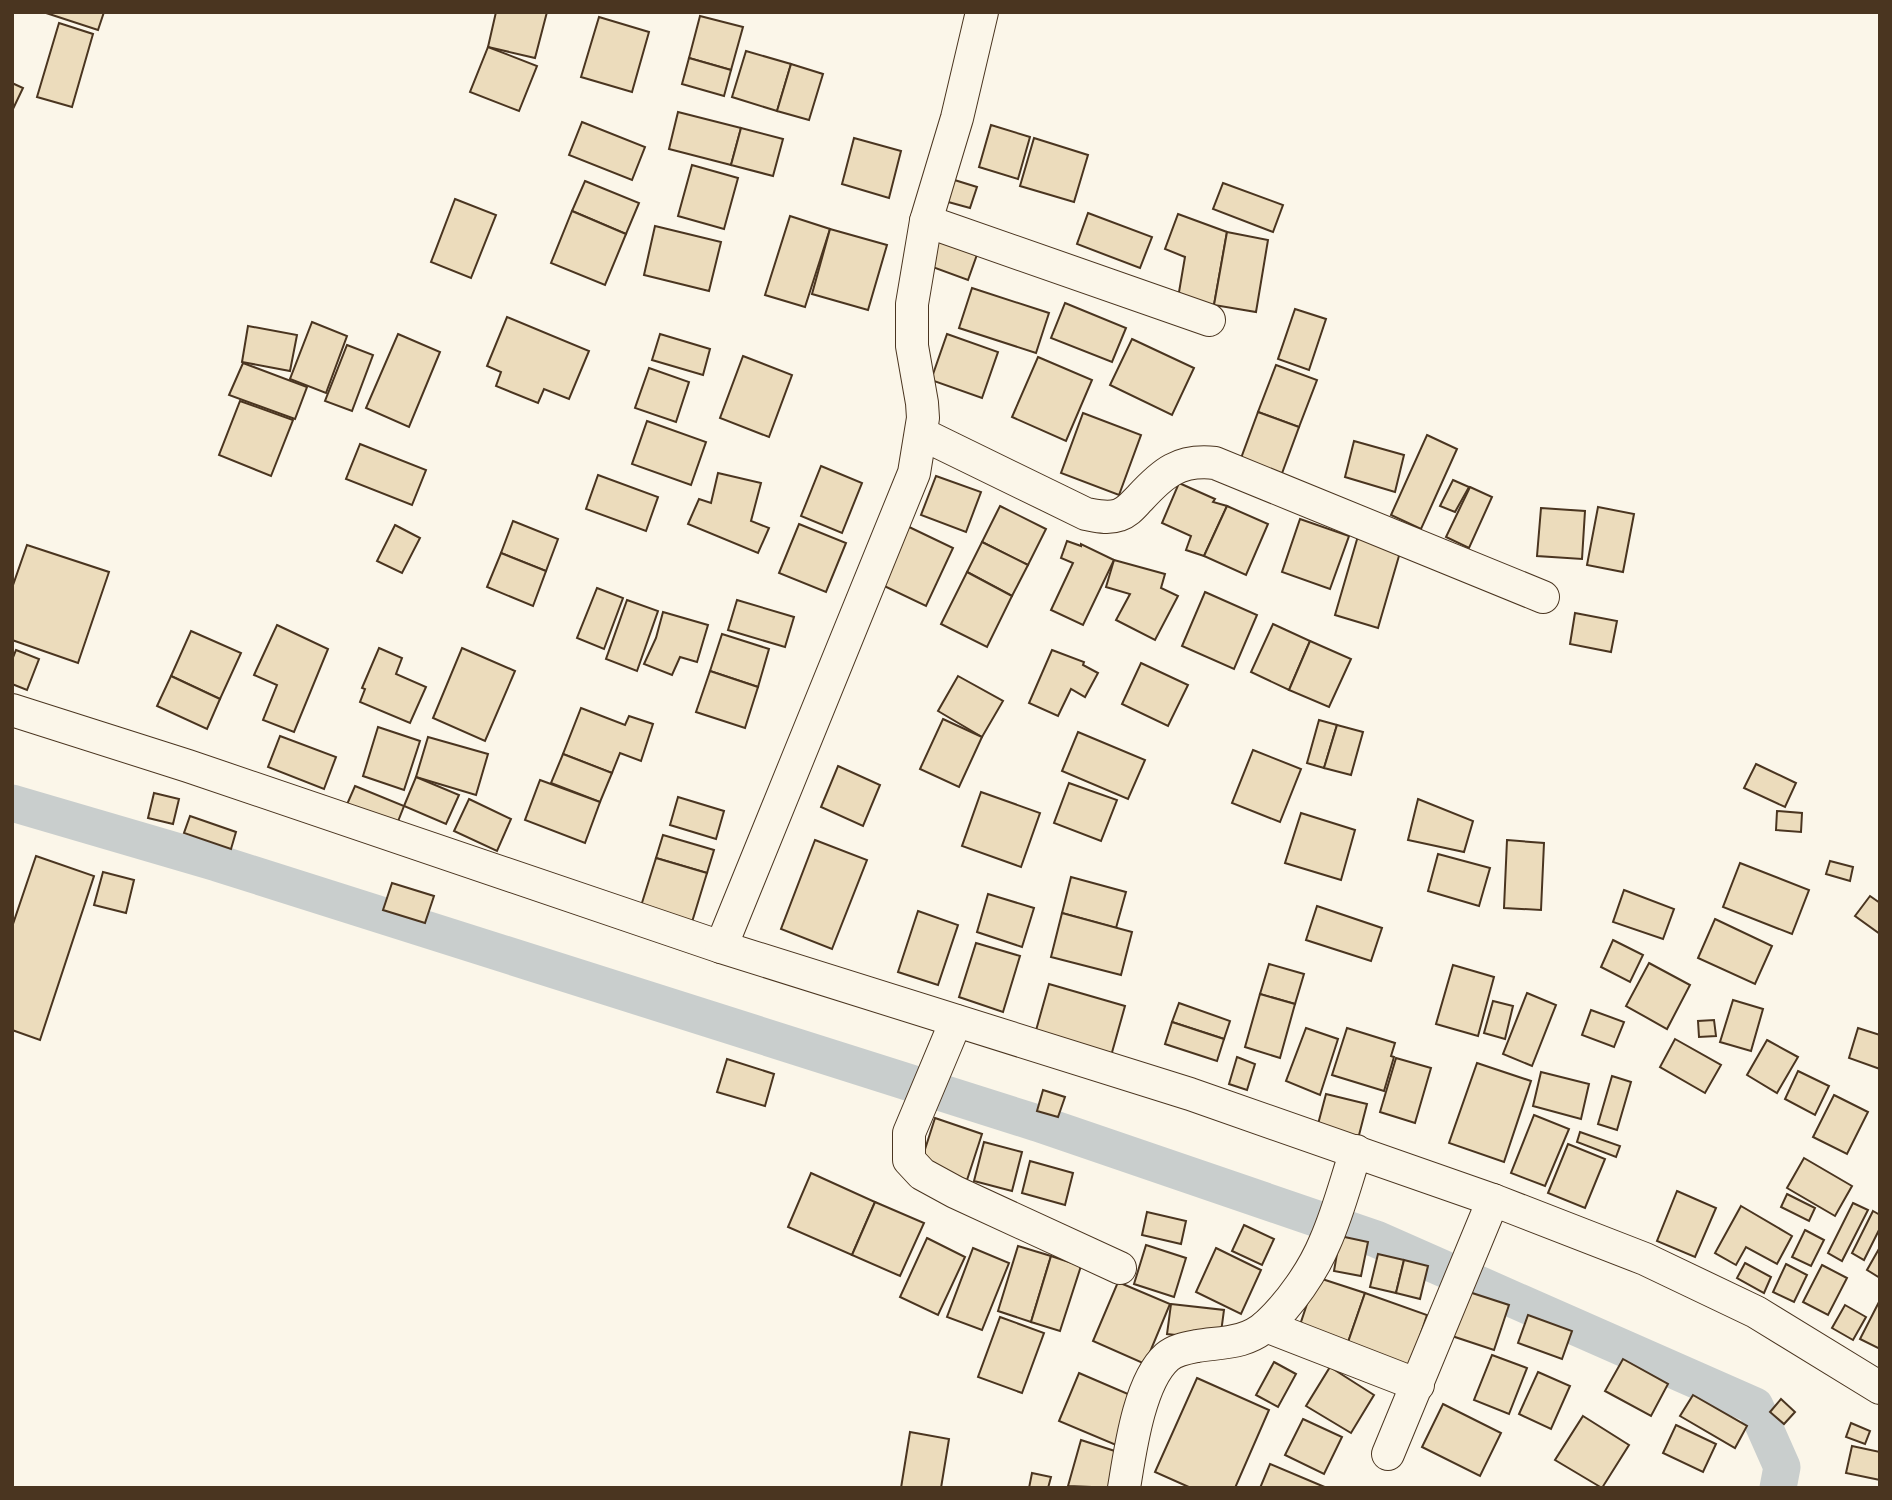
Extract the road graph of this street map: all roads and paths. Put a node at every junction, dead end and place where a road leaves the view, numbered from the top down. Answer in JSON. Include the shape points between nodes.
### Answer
{"nodes":[{"id":1,"x":982,"y":12,"type":"edge"},
{"id":2,"x":926,"y":221,"type":"junction"},
{"id":3,"x":1209,"y":320,"type":"dead end"},
{"id":4,"x":922,"y":434,"type":"junction"},
{"id":5,"x":1543,"y":597,"type":"dead end"},
{"id":6,"x":12,"y":710,"type":"edge"},
{"id":7,"x":721,"y":947,"type":"junction"},
{"id":8,"x":951,"y":1034,"type":"junction"},
{"id":9,"x":1356,"y":1151,"type":"junction"},
{"id":10,"x":1487,"y":1214,"type":"junction"},
{"id":11,"x":1119,"y":1268,"type":"dead end"},
{"id":12,"x":1266,"y":1326,"type":"junction"},
{"id":13,"x":1418,"y":1385,"type":"junction"},
{"id":14,"x":1880,"y":1388,"type":"edge"},
{"id":15,"x":1388,"y":1454,"type":"dead end"},
{"id":16,"x":1124,"y":1488,"type":"edge"}],
"edges":[{"from":1,"to":2,"type":"street"},
{"from":2,"to":3,"type":"street"},
{"from":2,"to":4,"type":"street","via":[[911,324]]},
{"from":4,"to":5,"type":"street","via":[[1086,514],[1103,517],[1130,509],[1164,473],[1199,461],[1215,463]]},
{"from":4,"to":7,"type":"street","via":[[914,473]]},
{"from":6,"to":7,"type":"street"},
{"from":7,"to":8,"type":"street"},
{"from":8,"to":9,"type":"street","via":[[1190,1094]]},
{"from":8,"to":11,"type":"street","via":[[907,1140],[914,1167],[955,1192]]},
{"from":9,"to":10,"type":"street"},
{"from":9,"to":12,"type":"street","via":[[1325,1243],[1304,1279]]},
{"from":10,"to":13,"type":"street"},
{"from":10,"to":14,"type":"street","via":[[1645,1259],[1756,1312]]},
{"from":12,"to":13,"type":"street"},
{"from":12,"to":16,"type":"street","via":[[1241,1341],[1182,1350],[1159,1366],[1138,1417]]},
{"from":13,"to":15,"type":"street"}]}
